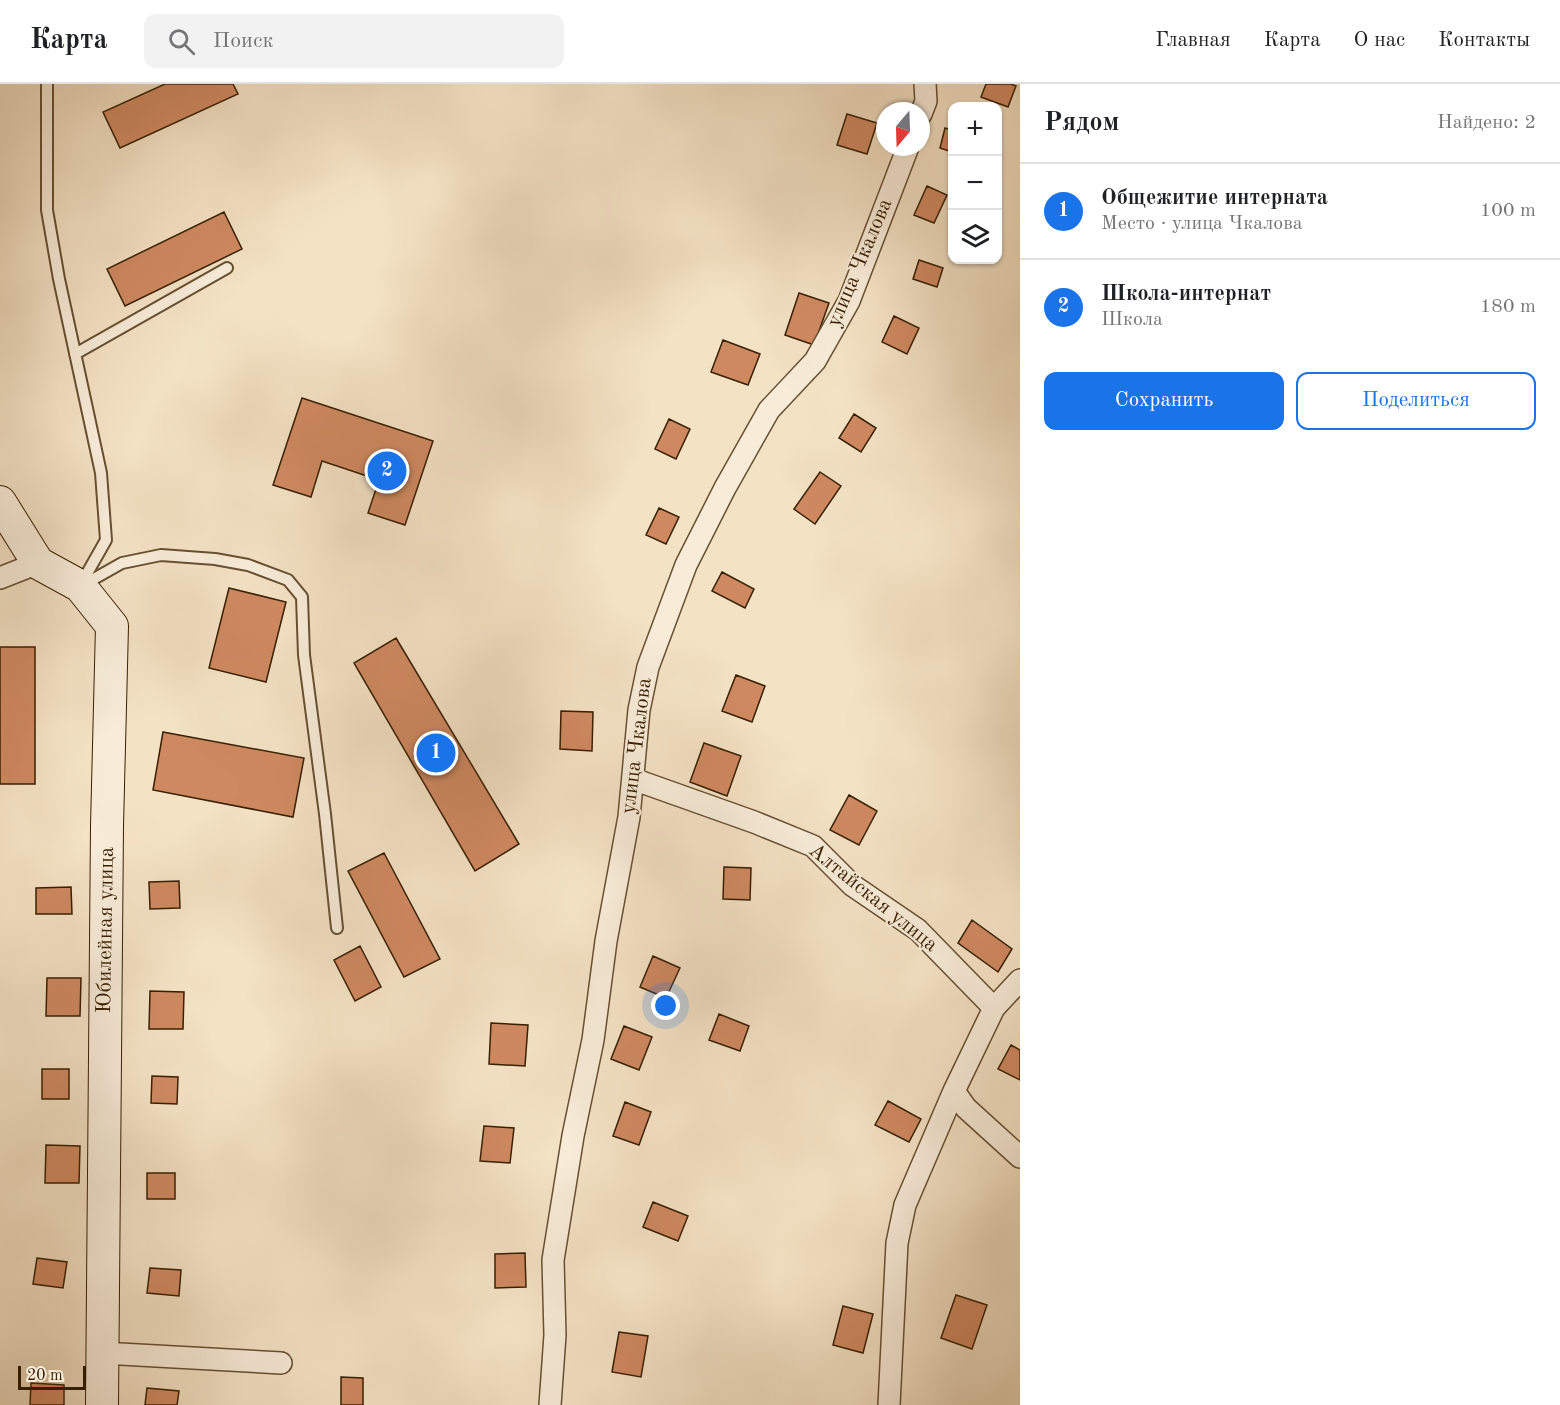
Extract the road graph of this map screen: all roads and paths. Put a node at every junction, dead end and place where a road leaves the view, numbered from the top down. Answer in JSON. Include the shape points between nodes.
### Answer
{"nodes":[{"id":1,"x":46,"y":84,"type":"edge"},
{"id":2,"x":925,"y":84,"type":"edge"},
{"id":3,"x":926,"y":102,"type":"edge"},
{"id":4,"x":905,"y":156,"type":"edge"},
{"id":5,"x":227,"y":268,"type":"dead end"},
{"id":6,"x":75,"y":354,"type":"junction"},
{"id":7,"x":0,"y":502,"type":"edge"},
{"id":8,"x":38,"y":563,"type":"junction"},
{"id":9,"x":0,"y":578,"type":"edge"},
{"id":10,"x":80,"y":586,"type":"junction"},
{"id":11,"x":633,"y":779,"type":"junction"},
{"id":12,"x":337,"y":928,"type":"dead end"},
{"id":13,"x":1020,"y":980,"type":"edge"},
{"id":14,"x":994,"y":1008,"type":"junction"},
{"id":15,"x":954,"y":1091,"type":"junction"},
{"id":16,"x":1020,"y":1157,"type":"edge"},
{"id":17,"x":102,"y":1353,"type":"junction"},
{"id":18,"x":281,"y":1363,"type":"dead end"},
{"id":19,"x":102,"y":1405,"type":"edge"},
{"id":20,"x":550,"y":1405,"type":"edge"},
{"id":21,"x":890,"y":1405,"type":"edge"}],
"edges":[{"from":1,"to":6,"type":"lane","via":[[47,210]]},
{"from":2,"to":3,"type":"street"},
{"from":4,"to":11,"type":"street","name":"улица Чкалова","via":[[849,301],[815,361],[769,411],[686,565],[648,667],[639,710]]},
{"from":5,"to":6,"type":"lane"},
{"from":6,"to":10,"type":"lane","via":[[101,473],[106,540]]},
{"from":7,"to":8,"type":"street","name":"Юбилейная улица"},
{"from":8,"to":9,"type":"street"},
{"from":8,"to":10,"type":"street","name":"Юбилейная улица"},
{"from":10,"to":12,"type":"lane","via":[[122,563],[160,555],[248,566],[288,579],[302,597],[304,655]]},
{"from":10,"to":17,"type":"street","name":"Юбилейная улица","via":[[112,626]]},
{"from":11,"to":14,"type":"street","name":"Алтайская улица","via":[[813,846],[852,885],[918,930]]},
{"from":11,"to":20,"type":"street","name":"улица Чкалова","via":[[593,1040],[553,1260],[555,1335]]},
{"from":13,"to":14,"type":"street"},
{"from":14,"to":15,"type":"street"},
{"from":15,"to":16,"type":"street","via":[[966,1108]]},
{"from":15,"to":21,"type":"street","via":[[905,1205],[897,1244]]},
{"from":17,"to":18,"type":"street"},
{"from":17,"to":19,"type":"street","name":"Юбилейная улица"}]}
